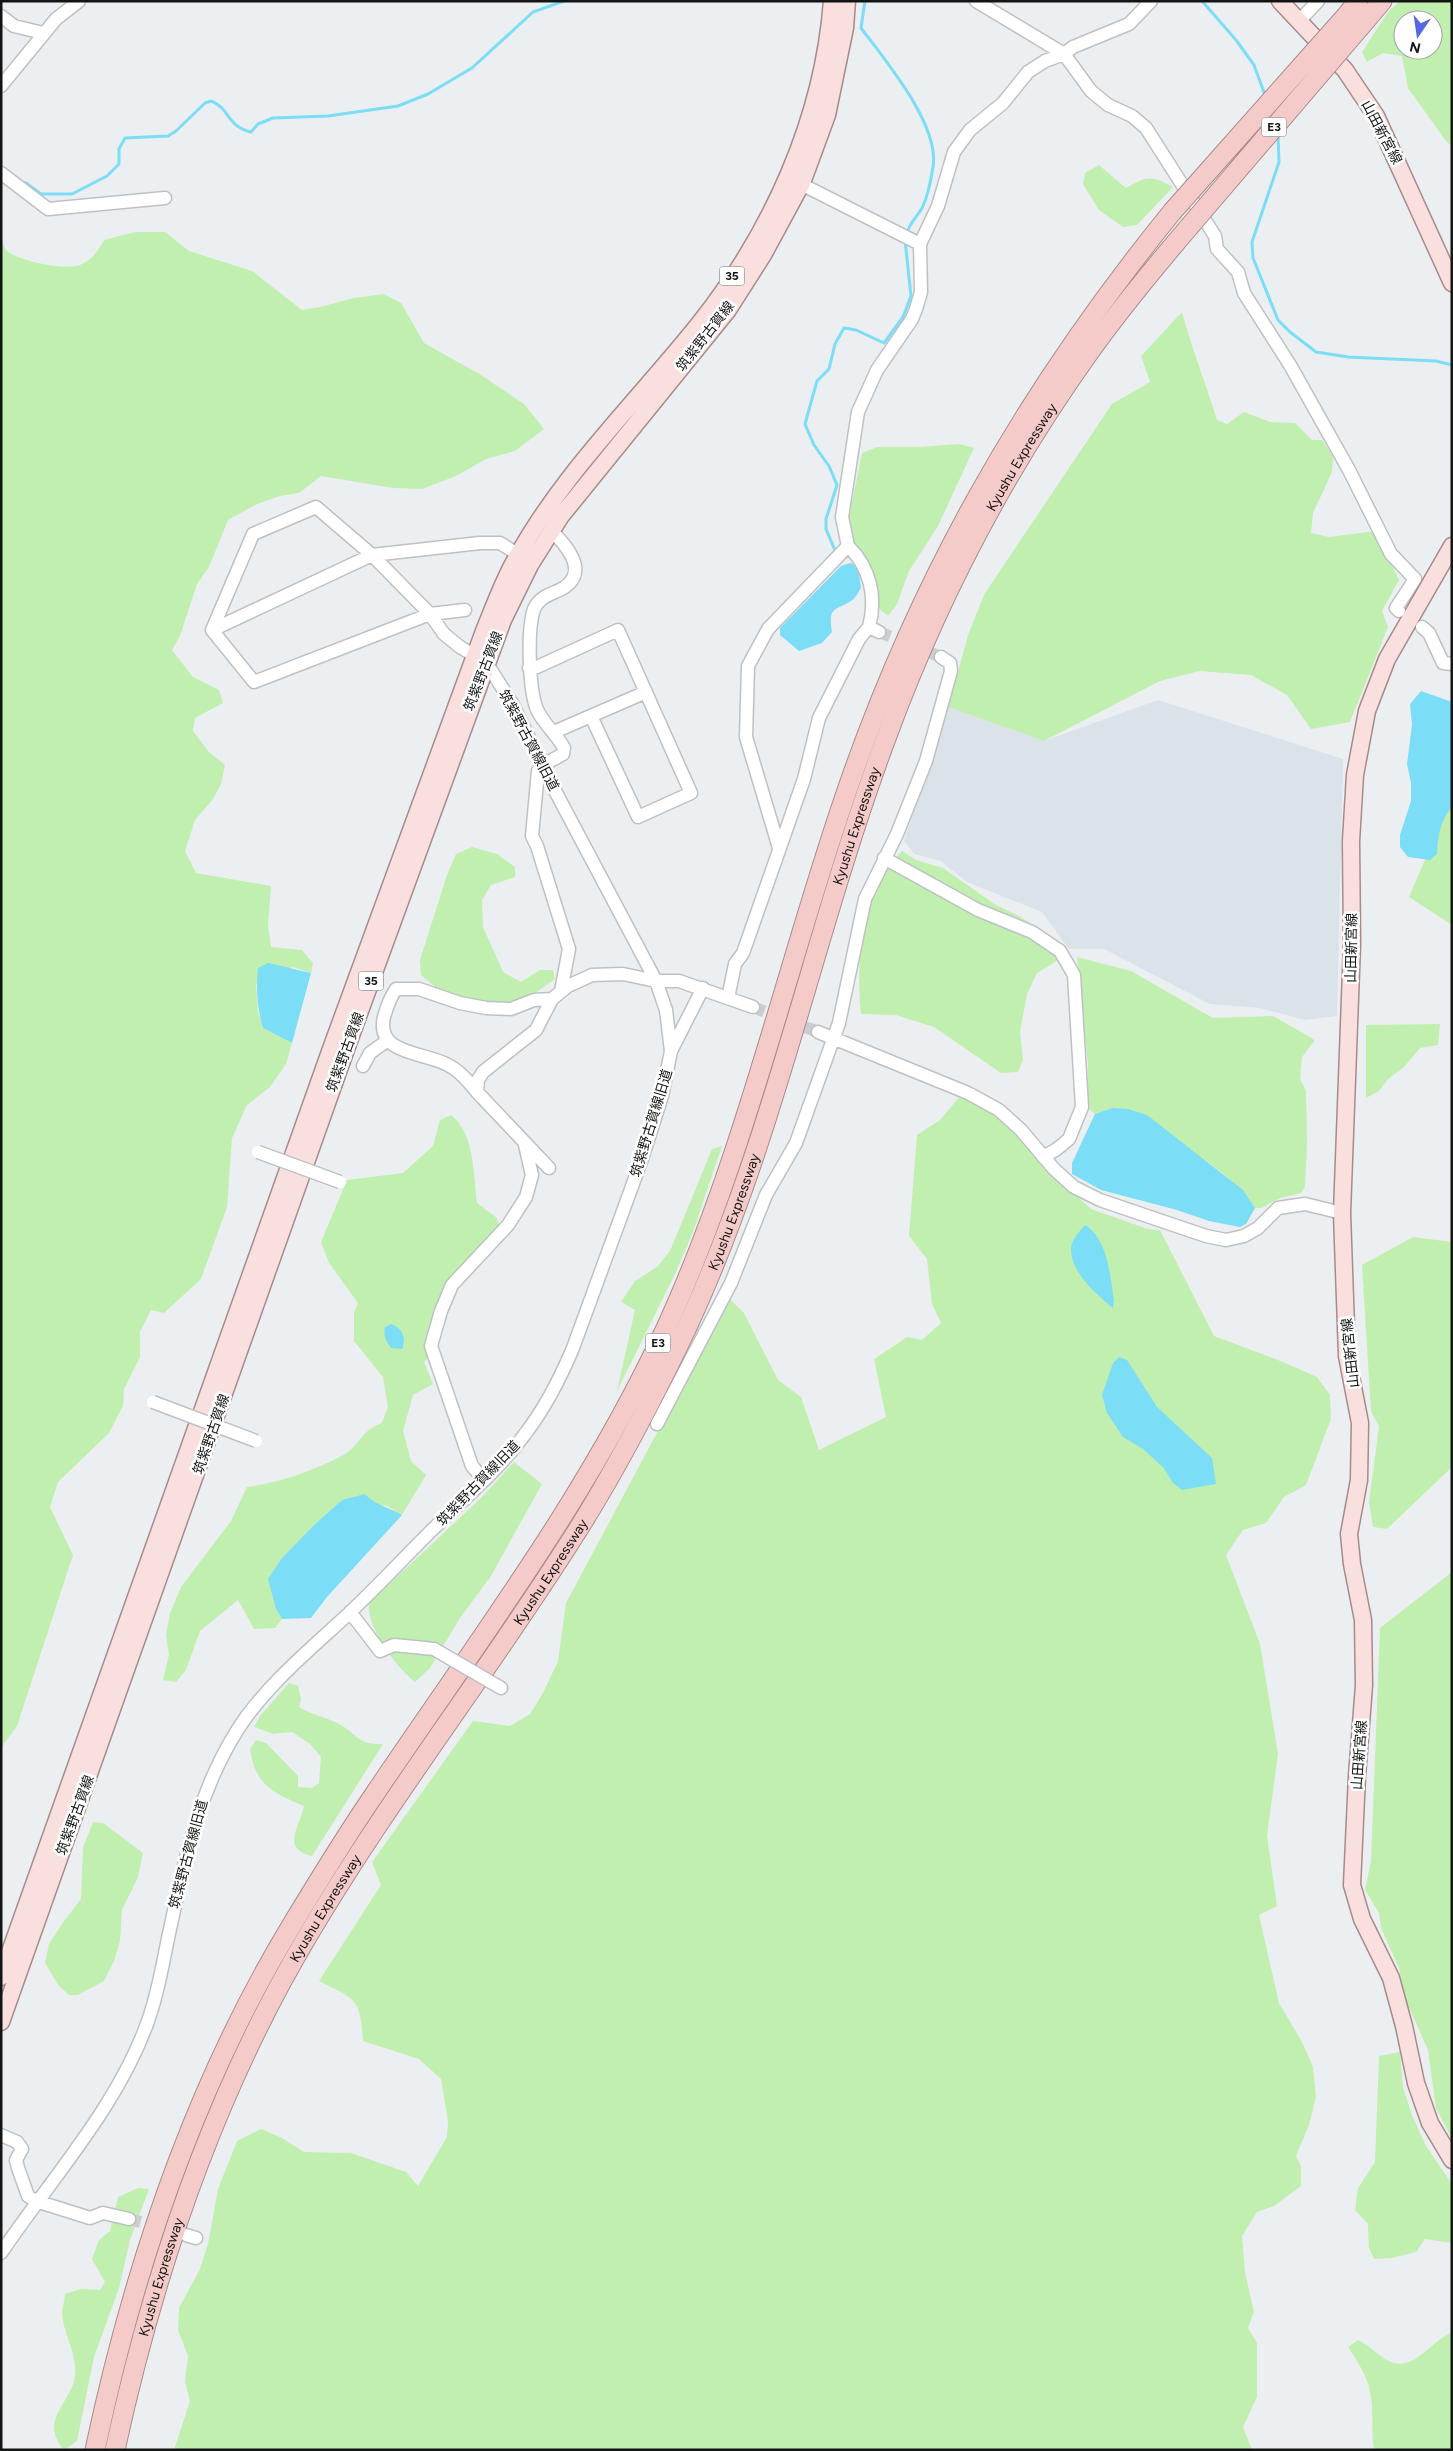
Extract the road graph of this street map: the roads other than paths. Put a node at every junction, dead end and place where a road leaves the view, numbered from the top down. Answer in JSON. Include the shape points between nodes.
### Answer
{"nodes":[{"id":1,"x":79,"y":1,"type":"edge"},
{"id":2,"x":832,"y":1,"type":"edge"},
{"id":3,"x":847,"y":1,"type":"edge"},
{"id":4,"x":976,"y":1,"type":"edge"},
{"id":5,"x":1151,"y":1,"type":"edge"},
{"id":6,"x":1280,"y":1,"type":"edge"},
{"id":7,"x":1318,"y":1,"type":"edge"},
{"id":8,"x":1358,"y":1,"type":"edge"},
{"id":9,"x":1382,"y":1,"type":"edge"},
{"id":10,"x":1,"y":16,"type":"edge"},
{"id":11,"x":1299,"y":21,"type":"junction"},
{"id":12,"x":1352,"y":22,"type":"junction"},
{"id":13,"x":43,"y":34,"type":"junction"},
{"id":14,"x":1064,"y":54,"type":"junction"},
{"id":15,"x":1,"y":86,"type":"edge"},
{"id":16,"x":9,"y":179,"type":"edge"},
{"id":17,"x":795,"y":181,"type":"junction"},
{"id":18,"x":165,"y":198,"type":"dead end"},
{"id":19,"x":920,"y":244,"type":"junction"},
{"id":20,"x":1452,"y":283,"type":"edge"},
{"id":21,"x":551,"y":530,"type":"junction"},
{"id":22,"x":848,"y":546,"type":"junction"},
{"id":23,"x":1452,"y":546,"type":"edge"},
{"id":24,"x":372,"y":554,"type":"junction"},
{"id":25,"x":519,"y":555,"type":"junction"},
{"id":26,"x":465,"y":610,"type":"dead end"},
{"id":27,"x":1399,"y":611,"type":"dead end"},
{"id":28,"x":430,"y":614,"type":"junction"},
{"id":29,"x":1422,"y":627,"type":"dead end"},
{"id":30,"x":212,"y":630,"type":"junction"},
{"id":31,"x":940,"y":657,"type":"tunnel mouth"},
{"id":32,"x":480,"y":659,"type":"junction"},
{"id":33,"x":1452,"y":664,"type":"edge"},
{"id":34,"x":529,"y":668,"type":"junction"},
{"id":35,"x":646,"y":692,"type":"junction"},
{"id":36,"x":591,"y":716,"type":"junction"},
{"id":37,"x":554,"y":732,"type":"junction"},
{"id":38,"x":543,"y":765,"type":"junction"},
{"id":39,"x":779,"y":848,"type":"junction"},
{"id":40,"x":884,"y":858,"type":"junction"},
{"id":41,"x":656,"y":981,"type":"junction"},
{"id":42,"x":703,"y":988,"type":"junction"},
{"id":43,"x":557,"y":995,"type":"junction"},
{"id":44,"x":728,"y":998,"type":"junction"},
{"id":45,"x":752,"y":1007,"type":"tunnel mouth"},
{"id":46,"x":818,"y":1032,"type":"tunnel mouth"},
{"id":47,"x":831,"y":1039,"type":"junction"},
{"id":48,"x":388,"y":1040,"type":"junction"},
{"id":49,"x":671,"y":1051,"type":"junction"},
{"id":50,"x":363,"y":1066,"type":"dead end"},
{"id":51,"x":477,"y":1092,"type":"junction"},
{"id":52,"x":524,"y":1142,"type":"junction"},
{"id":53,"x":258,"y":1152,"type":"dead end"},
{"id":54,"x":1043,"y":1157,"type":"junction"},
{"id":55,"x":549,"y":1168,"type":"dead end"},
{"id":56,"x":340,"y":1182,"type":"dead end"},
{"id":57,"x":1342,"y":1213,"type":"junction"},
{"id":58,"x":153,"y":1402,"type":"dead end"},
{"id":59,"x":658,"y":1424,"type":"dead end"},
{"id":60,"x":256,"y":1442,"type":"dead end"},
{"id":61,"x":484,"y":1480,"type":"junction"},
{"id":62,"x":350,"y":1612,"type":"junction"},
{"id":63,"x":501,"y":1688,"type":"dead end"},
{"id":64,"x":1,"y":1977,"type":"edge"},
{"id":65,"x":1,"y":2022,"type":"edge"},
{"id":66,"x":1,"y":2135,"type":"edge"},
{"id":67,"x":1452,"y":2160,"type":"edge"},
{"id":68,"x":36,"y":2201,"type":"junction"},
{"id":69,"x":129,"y":2219,"type":"tunnel mouth"},
{"id":70,"x":1,"y":2252,"type":"edge"},
{"id":71,"x":95,"y":2450,"type":"edge"},
{"id":72,"x":115,"y":2450,"type":"edge"}],
"edges":[{"from":1,"to":13,"type":"street"},
{"from":2,"to":17,"type":"main road","name":"筑紫野古賀線","number":"35","via":[[830,26]]},
{"from":3,"to":17,"type":"main road","name":"筑紫野古賀線","number":"35","via":[[845,28],[827,115]]},
{"from":4,"to":14,"type":"street"},
{"from":5,"to":14,"type":"street","via":[[1130,24],[1073,47]]},
{"from":6,"to":11,"type":"main road","name":"山田新宮線"},
{"from":7,"to":11,"type":"street"},
{"from":8,"to":12,"type":"highway","name":"Kyushu Expressway","number":"E3"},
{"from":9,"to":12,"type":"highway","name":"Kyushu Expressway","number":"E3"},
{"from":10,"to":13,"type":"street","via":[[14,26]]},
{"from":11,"to":20,"type":"main road","name":"山田新宮線","via":[[1345,70],[1376,116]]},
{"from":12,"to":71,"type":"highway","name":"Kyushu Expressway","number":"E3","bridge":true,"via":[[1172,212],[1123,274],[1018,426],[971,505],[933,579],[868,732],[838,815],[734,1154],[666,1328],[576,1497],[370,1800],[290,1928],[257,1988],[178,2161],[151,2237],[128,2308]]},
{"from":12,"to":72,"type":"highway","name":"Kyushu Expressway","number":"E3","bridge":true,"via":[[1135,291],[1085,358],[1031,440],[950,586],[884,742],[762,1134],[691,1318],[639,1424],[586,1516],[525,1611],[379,1822],[308,1935],[260,2024],[224,2102],[170,2242],[147,2313]]},
{"from":13,"to":15,"type":"street"},
{"from":14,"to":19,"type":"street","via":[[1028,72],[1003,104],[962,138],[950,160],[938,206]]},
{"from":14,"to":27,"type":"street","via":[[1090,91],[1146,128],[1215,236],[1217,249],[1238,272],[1244,293],[1290,365],[1349,470],[1386,546],[1415,579],[1396,608]]},
{"from":16,"to":18,"type":"street","via":[[48,209]]},
{"from":17,"to":19,"type":"street"},
{"from":17,"to":21,"type":"main road","name":"筑紫野古賀線","number":"35","via":[[764,254],[728,310]]},
{"from":17,"to":25,"type":"main road","name":"筑紫野古賀線","number":"35","via":[[700,323],[584,460]]},
{"from":19,"to":22,"type":"street","via":[[921,292],[914,314],[877,370],[858,412],[842,517]]},
{"from":21,"to":32,"type":"main road","name":"筑紫野古賀線","number":"35"},
{"from":21,"to":34,"type":"street","via":[[566,545],[576,565],[574,576],[566,586],[541,599],[534,609]]},
{"from":22,"to":39,"type":"street","via":[[860,557],[870,581],[874,629],[859,639],[819,718],[804,779]]},
{"from":22,"to":39,"type":"street","via":[[768,629],[748,666],[746,737]]},
{"from":23,"to":57,"type":"main road","name":"山田新宮線","via":[[1387,659],[1367,711],[1355,776]]},
{"from":24,"to":25,"type":"street","via":[[500,543]]},
{"from":24,"to":28,"type":"street"},
{"from":24,"to":30,"type":"street"},
{"from":24,"to":30,"type":"street","via":[[316,507],[253,534]]},
{"from":25,"to":32,"type":"main road","name":"筑紫野古賀線","number":"35","via":[[498,598]]},
{"from":26,"to":28,"type":"street"},
{"from":28,"to":30,"type":"street","via":[[254,682]]},
{"from":28,"to":32,"type":"street","via":[[444,634]]},
{"from":29,"to":33,"type":"street","via":[[1429,633],[1443,663]]},
{"from":31,"to":40,"type":"street","via":[[950,663],[951,671],[926,762]]},
{"from":32,"to":38,"type":"street","name":"筑紫野古賀線旧道","via":[[513,705]]},
{"from":32,"to":64,"type":"main road","name":"筑紫野古賀線","number":"35","via":[[329,1055]]},
{"from":32,"to":65,"type":"main road","name":"筑紫野古賀線","number":"35"},
{"from":34,"to":35,"type":"street","via":[[618,630]]},
{"from":34,"to":37,"type":"street","via":[[536,709]]},
{"from":35,"to":36,"type":"street"},
{"from":35,"to":36,"type":"street","via":[[691,792],[638,817]]},
{"from":36,"to":37,"type":"street"},
{"from":37,"to":38,"type":"street","via":[[564,748],[563,754]]},
{"from":38,"to":41,"type":"street","name":"筑紫野古賀線旧道"},
{"from":38,"to":43,"type":"street","via":[[538,770],[532,836],[569,949]]},
{"from":39,"to":44,"type":"street","via":[[744,953],[735,964]]},
{"from":40,"to":47,"type":"street","via":[[865,899],[839,1023]]},
{"from":40,"to":54,"type":"street","via":[[978,910],[1032,932],[1060,951],[1074,975],[1082,1107],[1069,1139]]},
{"from":41,"to":42,"type":"street","via":[[679,981]]},
{"from":41,"to":43,"type":"street","via":[[623,974],[592,975]]},
{"from":41,"to":49,"type":"street","name":"筑紫野古賀線旧道","via":[[666,1010]]},
{"from":42,"to":44,"type":"street"},
{"from":42,"to":49,"type":"street"},
{"from":43,"to":48,"type":"street","via":[[511,1009],[460,1003],[419,989],[396,989],[389,999],[382,1024]]},
{"from":43,"to":51,"type":"street","via":[[536,1030],[483,1072]]},
{"from":44,"to":45,"type":"street"},
{"from":46,"to":47,"type":"street"},
{"from":47,"to":54,"type":"street","via":[[968,1093],[999,1110]]},
{"from":47,"to":59,"type":"street","via":[[796,1143],[766,1194],[731,1283]]},
{"from":48,"to":50,"type":"street","via":[[370,1053]]},
{"from":48,"to":51,"type":"street","via":[[391,1045],[446,1064],[466,1078]]},
{"from":49,"to":61,"type":"street","name":"筑紫野古賀線旧道","via":[[662,1096],[642,1159],[561,1377],[524,1435]]},
{"from":51,"to":52,"type":"street"},
{"from":52,"to":55,"type":"street"},
{"from":52,"to":61,"type":"street","via":[[532,1175],[526,1197],[508,1225],[452,1285],[431,1346],[472,1466]]},
{"from":53,"to":56,"type":"street","bridge":true},
{"from":54,"to":57,"type":"street","via":[[1074,1187],[1100,1200],[1226,1240],[1244,1236],[1258,1228],[1278,1208],[1305,1204]]},
{"from":57,"to":67,"type":"main road","name":"山田新宮線","via":[[1347,1356],[1360,1423],[1359,1480],[1349,1534],[1363,1620],[1364,1684],[1352,1885],[1362,1920],[1391,1978],[1416,2083],[1430,2123]]},
{"from":58,"to":60,"type":"street","bridge":true},
{"from":61,"to":62,"type":"street","name":"筑紫野古賀線旧道"},
{"from":62,"to":63,"type":"street","bridge":true,"via":[[380,1651],[394,1645],[434,1649]]},
{"from":62,"to":68,"type":"street","name":"筑紫野古賀線旧道","via":[[274,1686],[239,1727],[221,1759],[195,1818],[160,1981],[134,2056],[80,2142]]},
{"from":66,"to":68,"type":"street","via":[[17,2142],[22,2149],[16,2160],[18,2168],[28,2196]]},
{"from":68,"to":69,"type":"street","via":[[90,2218],[103,2213]]},
{"from":68,"to":70,"type":"street","name":"筑紫野古賀線旧道"}]}
